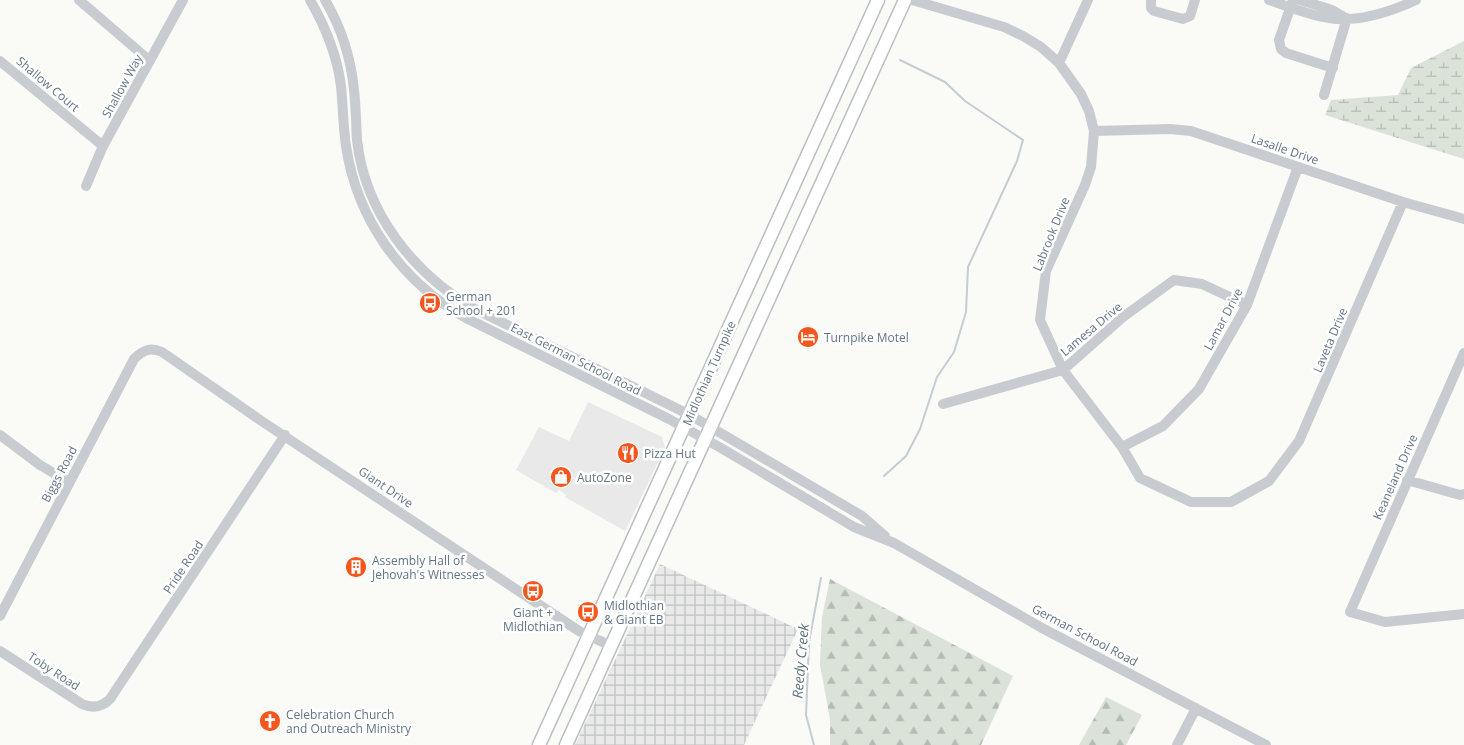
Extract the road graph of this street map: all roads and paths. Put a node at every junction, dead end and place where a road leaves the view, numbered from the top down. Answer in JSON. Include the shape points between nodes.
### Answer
{"nodes":[{"id":1,"x":79,"y":0,"type":"edge"},
{"id":2,"x":183,"y":0,"type":"edge"},
{"id":3,"x":310,"y":0,"type":"edge"},
{"id":4,"x":325,"y":0,"type":"edge"},
{"id":5,"x":878,"y":0,"type":"edge"},
{"id":6,"x":904,"y":0,"type":"edge"},
{"id":7,"x":912,"y":0,"type":"edge"},
{"id":8,"x":1088,"y":0,"type":"edge"},
{"id":9,"x":1151,"y":0,"type":"edge"},
{"id":10,"x":1196,"y":0,"type":"edge"},
{"id":11,"x":1269,"y":0,"type":"edge"},
{"id":12,"x":1300,"y":0,"type":"edge"},
{"id":13,"x":1411,"y":1,"type":"edge"},
{"id":14,"x":1292,"y":3,"type":"edge"},
{"id":15,"x":1347,"y":18,"type":"junction"},
{"id":16,"x":0,"y":60,"type":"edge"},
{"id":17,"x":150,"y":61,"type":"junction"},
{"id":18,"x":1059,"y":63,"type":"junction"},
{"id":19,"x":1333,"y":68,"type":"junction"},
{"id":20,"x":1324,"y":95,"type":"dead end"},
{"id":21,"x":1094,"y":131,"type":"junction"},
{"id":22,"x":103,"y":146,"type":"junction"},
{"id":23,"x":1298,"y":167,"type":"junction"},
{"id":24,"x":86,"y":186,"type":"dead end"},
{"id":25,"x":1403,"y":202,"type":"junction"},
{"id":26,"x":1464,"y":219,"type":"edge"},
{"id":27,"x":1247,"y":305,"type":"junction"},
{"id":28,"x":498,"y":320,"type":"junction"},
{"id":29,"x":492,"y":331,"type":"junction"},
{"id":30,"x":148,"y":349,"type":"joint"},
{"id":31,"x":1463,"y":359,"type":"edge"},
{"id":32,"x":1063,"y":370,"type":"junction"},
{"id":33,"x":942,"y":404,"type":"dead end"},
{"id":34,"x":690,"y":415,"type":"junction"},
{"id":35,"x":711,"y":427,"type":"junction"},
{"id":36,"x":684,"y":428,"type":"junction"},
{"id":37,"x":0,"y":435,"type":"edge"},
{"id":38,"x":285,"y":435,"type":"junction"},
{"id":39,"x":705,"y":439,"type":"junction"},
{"id":40,"x":1122,"y":447,"type":"junction"},
{"id":41,"x":1407,"y":480,"type":"junction"},
{"id":42,"x":1269,"y":481,"type":"joint"},
{"id":43,"x":69,"y":482,"type":"junction"},
{"id":44,"x":1464,"y":494,"type":"edge"},
{"id":45,"x":894,"y":543,"type":"junction"},
{"id":46,"x":1464,"y":614,"type":"edge"},
{"id":47,"x":0,"y":616,"type":"edge"},
{"id":48,"x":589,"y":636,"type":"junction"},
{"id":49,"x":611,"y":646,"type":"junction"},
{"id":50,"x":0,"y":651,"type":"edge"},
{"id":51,"x":96,"y":707,"type":"joint"},
{"id":52,"x":1196,"y":708,"type":"junction"},
{"id":53,"x":1261,"y":744,"type":"edge"},
{"id":54,"x":539,"y":745,"type":"edge"},
{"id":55,"x":566,"y":745,"type":"edge"},
{"id":56,"x":1177,"y":745,"type":"edge"}],
"edges":[{"from":1,"to":17,"type":"street"},
{"from":2,"to":17,"type":"street","name":"Shallow Way"},
{"from":3,"to":29,"type":"street","name":"East German School Road","via":[[332,48],[340,84],[348,161],[358,194],[375,230],[397,262],[424,289],[454,312]]},
{"from":4,"to":28,"type":"street","name":"East German School Road","via":[[339,27],[350,64],[362,164],[386,223],[407,254],[434,280],[464,303]]},
{"from":5,"to":34,"type":"main road","name":"Midlothian Turnpike"},
{"from":6,"to":35,"type":"main road","name":"Midlothian Turnpike"},
{"from":7,"to":18,"type":"street","name":"Labrook Drive","via":[[1012,31]]},
{"from":8,"to":18,"type":"street"},
{"from":9,"to":10,"type":"street","via":[[1154,11],[1183,19],[1190,16]]},
{"from":11,"to":14,"type":"street"},
{"from":12,"to":15,"type":"street"},
{"from":13,"to":15,"type":"street","via":[[1378,14]]},
{"from":14,"to":15,"type":"street","via":[[1329,18]]},
{"from":14,"to":19,"type":"street","via":[[1279,40],[1281,48],[1286,53]]},
{"from":15,"to":19,"type":"street"},
{"from":16,"to":22,"type":"street","name":"Shallow Court"},
{"from":17,"to":22,"type":"street","name":"Shallow Way"},
{"from":18,"to":21,"type":"street","name":"Labrook Drive","via":[[1081,94]]},
{"from":19,"to":20,"type":"street"},
{"from":21,"to":23,"type":"street","name":"Lasalle Drive","via":[[1192,131]]},
{"from":21,"to":32,"type":"street","name":"Labrook Drive","via":[[1091,167],[1046,271],[1040,320]]},
{"from":22,"to":24,"type":"street","name":"Shallow Way"},
{"from":23,"to":25,"type":"street","name":"Lasalle Drive"},
{"from":23,"to":27,"type":"street","name":"Lamar Drive"},
{"from":25,"to":26,"type":"street","name":"Lasalle Drive"},
{"from":25,"to":42,"type":"street","name":"Laveta Drive","via":[[1298,441]]},
{"from":27,"to":32,"type":"street","name":"Lamesa Drive","via":[[1202,284],[1174,280],[1123,318]]},
{"from":27,"to":40,"type":"street","name":"Lamar Drive","via":[[1200,389],[1163,426]]},
{"from":28,"to":29,"type":"street"},
{"from":28,"to":34,"type":"street","name":"East German School Road"},
{"from":29,"to":36,"type":"street","name":"East German School Road"},
{"from":30,"to":38,"type":"street","name":"Giant Drive","via":[[162,352]]},
{"from":30,"to":43,"type":"street","name":"Biggs Road","via":[[134,359]]},
{"from":31,"to":41,"type":"street","name":"Keaneland Drive"},
{"from":32,"to":33,"type":"street","name":"Lamesa Drive"},
{"from":32,"to":40,"type":"street","name":"Labrook Drive"},
{"from":34,"to":35,"type":"street","name":"German School Road"},
{"from":34,"to":36,"type":"main road","name":"Midlothian Turnpike"},
{"from":35,"to":39,"type":"main road","name":"Midlothian Turnpike"},
{"from":35,"to":45,"type":"street","name":"German School Road","via":[[862,516]]},
{"from":36,"to":39,"type":"street","name":"German School Road"},
{"from":36,"to":48,"type":"main road","name":"Midlothian Turnpike"},
{"from":37,"to":43,"type":"street","via":[[40,466]]},
{"from":38,"to":48,"type":"street","name":"Giant Drive"},
{"from":38,"to":51,"type":"street","name":"Pride Road","via":[[110,699]]},
{"from":39,"to":45,"type":"street","name":"German School Road","via":[[854,527]]},
{"from":39,"to":49,"type":"main road","name":"Midlothian Turnpike"},
{"from":40,"to":42,"type":"street","name":"Labrook Drive","via":[[1140,478],[1191,502],[1232,502]]},
{"from":41,"to":44,"type":"street"},
{"from":41,"to":46,"type":"street","name":"Keaneland Drive","via":[[1350,612],[1384,622]]},
{"from":43,"to":47,"type":"street","name":"Biggs Road"},
{"from":45,"to":52,"type":"street","name":"German School Road","via":[[1042,628]]},
{"from":48,"to":49,"type":"street","name":"Giant Drive"},
{"from":48,"to":54,"type":"main road","name":"Midlothian Turnpike"},
{"from":49,"to":55,"type":"main road","name":"Midlothian Turnpike"},
{"from":50,"to":51,"type":"street","name":"Toby Road","via":[[82,704]]},
{"from":52,"to":53,"type":"street","name":"German School Road"},
{"from":52,"to":56,"type":"street"}]}
